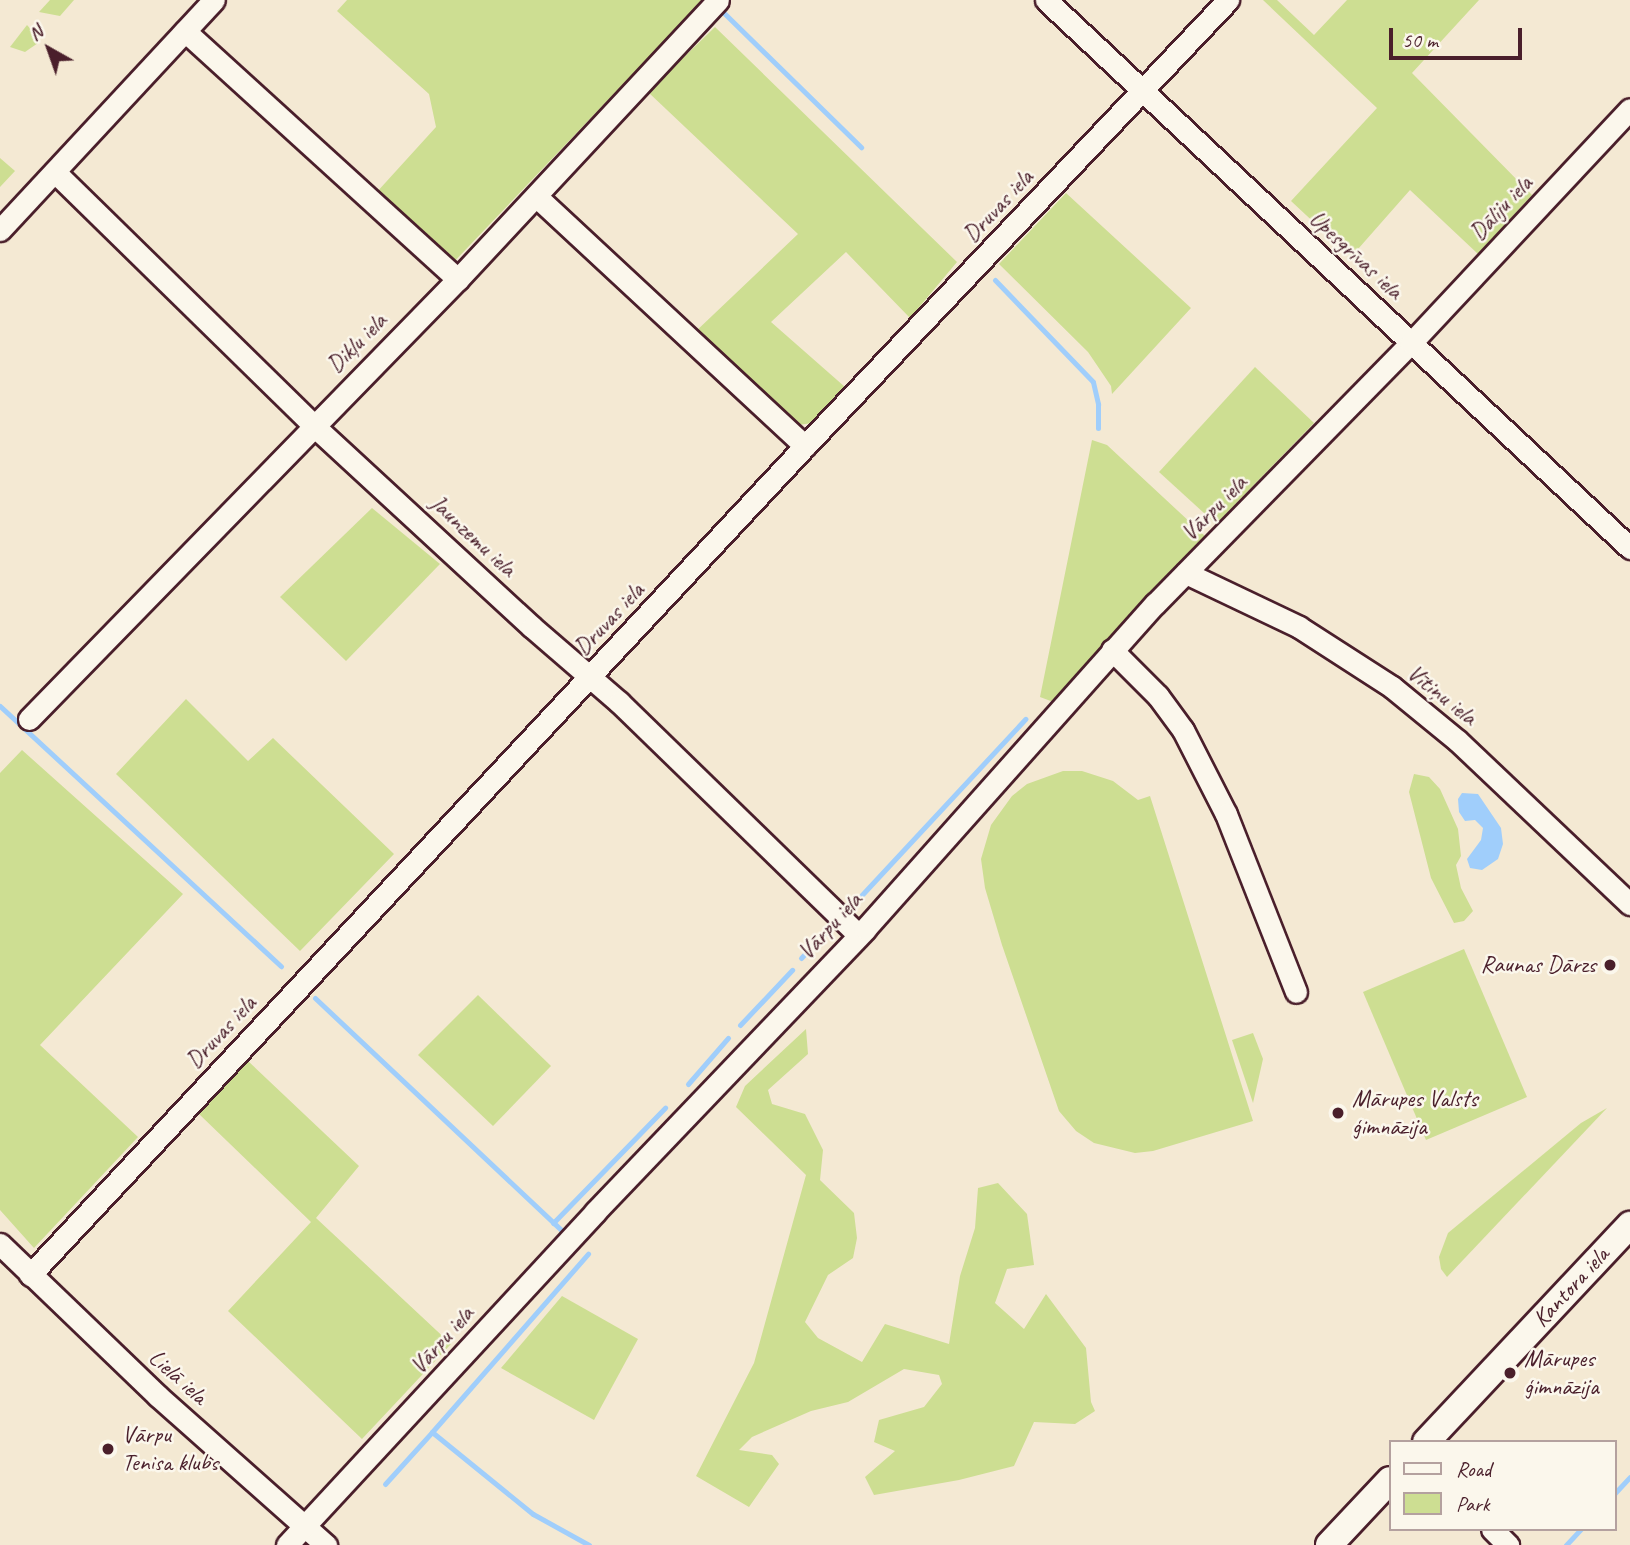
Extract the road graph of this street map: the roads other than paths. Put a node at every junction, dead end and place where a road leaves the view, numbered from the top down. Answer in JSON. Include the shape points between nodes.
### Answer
{"nodes":[{"id":1,"x":214,"y":0,"type":"edge"},
{"id":2,"x":718,"y":0,"type":"edge"},
{"id":3,"x":1046,"y":0,"type":"edge"},
{"id":4,"x":1228,"y":0,"type":"edge"},
{"id":5,"x":186,"y":31,"type":"junction"},
{"id":6,"x":1143,"y":91,"type":"junction"},
{"id":7,"x":1630,"y":109,"type":"edge"},
{"id":8,"x":55,"y":172,"type":"junction"},
{"id":9,"x":537,"y":197,"type":"junction"},
{"id":10,"x":0,"y":230,"type":"edge"},
{"id":11,"x":458,"y":279,"type":"junction"},
{"id":12,"x":1411,"y":343,"type":"junction"},
{"id":13,"x":313,"y":425,"type":"junction"},
{"id":14,"x":805,"y":446,"type":"junction"},
{"id":15,"x":1630,"y":548,"type":"edge"},
{"id":16,"x":1186,"y":573,"type":"junction"},
{"id":17,"x":1112,"y":650,"type":"junction"},
{"id":18,"x":591,"y":678,"type":"junction"},
{"id":19,"x":29,"y":719,"type":"dead end"},
{"id":20,"x":1630,"y":904,"type":"edge"},
{"id":21,"x":859,"y":935,"type":"junction"},
{"id":22,"x":1296,"y":992,"type":"dead end"},
{"id":23,"x":1630,"y":1224,"type":"edge"},
{"id":24,"x":0,"y":1244,"type":"edge"},
{"id":25,"x":30,"y":1275,"type":"junction"},
{"id":26,"x":1428,"y":1440,"type":"edge"},
{"id":27,"x":1388,"y":1482,"type":"edge"},
{"id":28,"x":305,"y":1526,"type":"junction"},
{"id":29,"x":1494,"y":1531,"type":"edge"},
{"id":30,"x":287,"y":1545,"type":"edge"},
{"id":31,"x":326,"y":1545,"type":"edge"},
{"id":32,"x":1329,"y":1545,"type":"edge"},
{"id":33,"x":1508,"y":1545,"type":"edge"}],
"edges":[{"from":1,"to":5,"type":"street"},
{"from":2,"to":9,"type":"street","name":"Dikļu iela"},
{"from":3,"to":6,"type":"street","name":"Upesgrīvas iela"},
{"from":4,"to":6,"type":"street","name":"Druvas iela"},
{"from":5,"to":8,"type":"street"},
{"from":5,"to":11,"type":"street"},
{"from":6,"to":12,"type":"street","name":"Upesgrīvas iela"},
{"from":6,"to":14,"type":"street","name":"Druvas iela"},
{"from":7,"to":12,"type":"street","name":"Dāliju iela"},
{"from":8,"to":10,"type":"street"},
{"from":8,"to":13,"type":"street","name":"Jaunzemu iela"},
{"from":9,"to":11,"type":"street","name":"Dikļu iela"},
{"from":9,"to":14,"type":"street"},
{"from":11,"to":13,"type":"street","name":"Dikļu iela"},
{"from":12,"to":15,"type":"street","name":"Upesgrīvas iela"},
{"from":12,"to":16,"type":"street","name":"Vārpu iela"},
{"from":13,"to":18,"type":"street","name":"Jaunzemu iela"},
{"from":13,"to":19,"type":"street","name":"Dikļu iela"},
{"from":14,"to":18,"type":"street","name":"Druvas iela"},
{"from":16,"to":17,"type":"street","name":"Vārpu iela"},
{"from":16,"to":20,"type":"street","name":"Vītiņu iela","via":[[1299,627],[1392,687],[1458,741]]},
{"from":17,"to":21,"type":"street","name":"Vārpu iela"},
{"from":17,"to":22,"type":"street","via":[[1158,696],[1183,730],[1226,814]]},
{"from":18,"to":21,"type":"street","name":"Jaunzemu iela"},
{"from":18,"to":25,"type":"street","name":"Druvas iela"},
{"from":21,"to":28,"type":"street","name":"Vārpu iela"},
{"from":23,"to":26,"type":"main road","name":"Kantora iela"},
{"from":24,"to":25,"type":"street","name":"Lielā iela"},
{"from":25,"to":28,"type":"street","name":"Lielā iela"},
{"from":27,"to":32,"type":"main road"},
{"from":28,"to":30,"type":"street","name":"Vārpu iela"},
{"from":28,"to":31,"type":"street","name":"Lielā iela"},
{"from":29,"to":33,"type":"street"}]}
